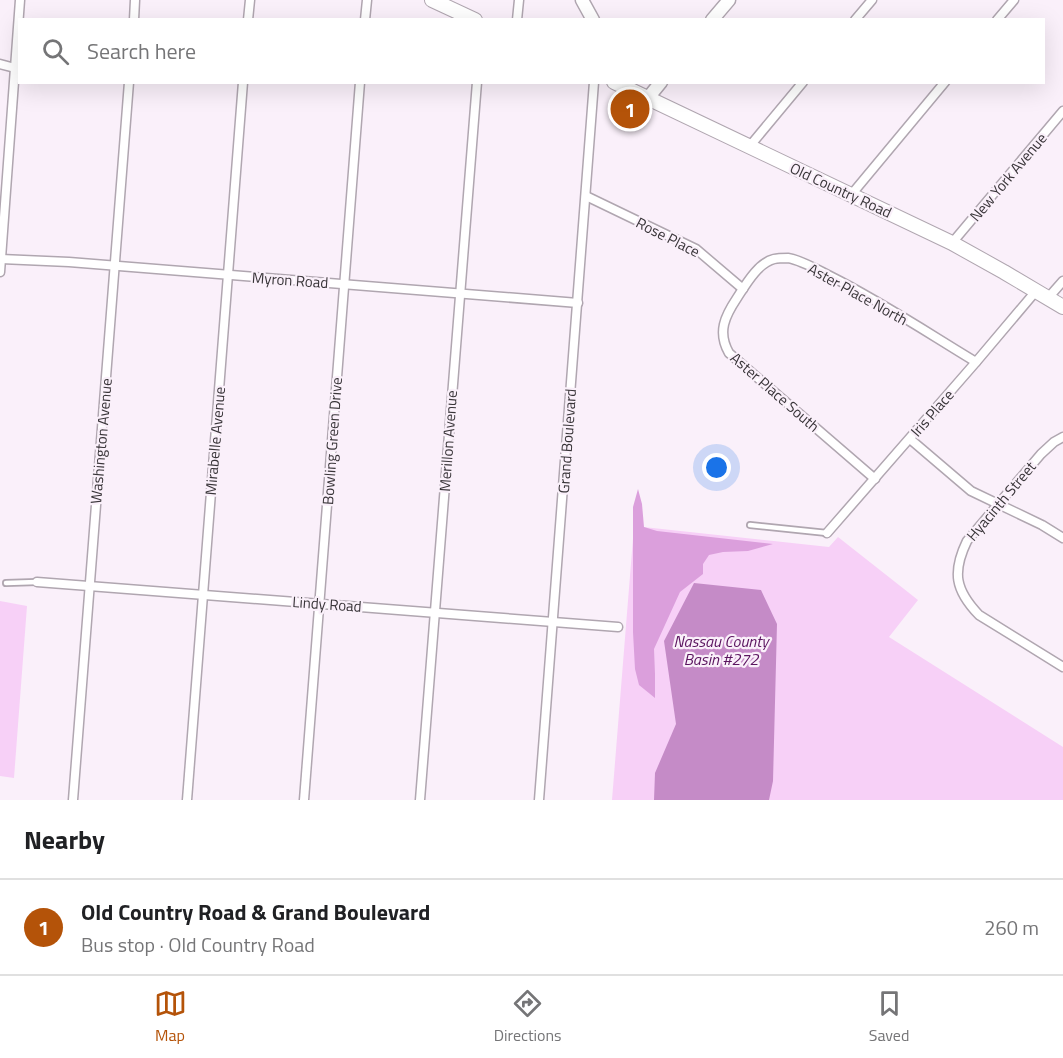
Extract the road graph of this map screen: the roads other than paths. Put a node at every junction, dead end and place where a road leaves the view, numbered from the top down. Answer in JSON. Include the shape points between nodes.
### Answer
{"nodes":[{"id":1,"x":20,"y":0,"type":"edge"},
{"id":2,"x":135,"y":0,"type":"edge"},
{"id":3,"x":250,"y":0,"type":"edge"},
{"id":4,"x":367,"y":0,"type":"edge"},
{"id":5,"x":432,"y":0,"type":"edge"},
{"id":6,"x":519,"y":0,"type":"edge"},
{"id":7,"x":729,"y":0,"type":"edge"},
{"id":8,"x":872,"y":0,"type":"edge"},
{"id":9,"x":1014,"y":0,"type":"edge"},
{"id":10,"x":584,"y":1,"type":"edge"},
{"id":11,"x":19,"y":18,"type":"edge"},
{"id":12,"x":134,"y":18,"type":"edge"},
{"id":13,"x":248,"y":18,"type":"edge"},
{"id":14,"x":365,"y":18,"type":"edge"},
{"id":15,"x":471,"y":18,"type":"edge"},
{"id":16,"x":517,"y":18,"type":"edge"},
{"id":17,"x":592,"y":18,"type":"edge"},
{"id":18,"x":714,"y":18,"type":"edge"},
{"id":19,"x":857,"y":18,"type":"edge"},
{"id":20,"x":999,"y":18,"type":"edge"},
{"id":21,"x":18,"y":27,"type":"edge"},
{"id":22,"x":0,"y":64,"type":"edge"},
{"id":23,"x":15,"y":68,"type":"junction"},
{"id":24,"x":129,"y":84,"type":"edge"},
{"id":25,"x":243,"y":84,"type":"edge"},
{"id":26,"x":360,"y":84,"type":"edge"},
{"id":27,"x":477,"y":84,"type":"edge"},
{"id":28,"x":594,"y":84,"type":"edge"},
{"id":29,"x":620,"y":84,"type":"edge"},
{"id":30,"x":656,"y":84,"type":"edge"},
{"id":31,"x":801,"y":84,"type":"edge"},
{"id":32,"x":943,"y":84,"type":"edge"},
{"id":33,"x":639,"y":91,"type":"edge"},
{"id":34,"x":1063,"y":111,"type":"edge"},
{"id":35,"x":749,"y":147,"type":"junction"},
{"id":36,"x":4,"y":161,"type":"edge"},
{"id":37,"x":851,"y":195,"type":"junction"},
{"id":38,"x":586,"y":196,"type":"junction"},
{"id":39,"x":952,"y":243,"type":"junction"},
{"id":40,"x":1,"y":258,"type":"edge"},
{"id":41,"x":115,"y":267,"type":"junction"},
{"id":42,"x":0,"y":272,"type":"edge"},
{"id":43,"x":228,"y":275,"type":"junction"},
{"id":44,"x":1063,"y":281,"type":"edge"},
{"id":45,"x":344,"y":284,"type":"junction"},
{"id":46,"x":743,"y":288,"type":"junction"},
{"id":47,"x":1036,"y":291,"type":"junction"},
{"id":48,"x":460,"y":294,"type":"junction"},
{"id":49,"x":1048,"y":298,"type":"junction"},
{"id":50,"x":578,"y":303,"type":"junction"},
{"id":51,"x":1063,"y":307,"type":"edge"},
{"id":52,"x":976,"y":362,"type":"junction"},
{"id":53,"x":1063,"y":437,"type":"edge"},
{"id":54,"x":910,"y":439,"type":"junction"},
{"id":55,"x":875,"y":478,"type":"junction"},
{"id":56,"x":998,"y":504,"type":"junction"},
{"id":57,"x":750,"y":525,"type":"dead end"},
{"id":58,"x":827,"y":533,"type":"joint"},
{"id":59,"x":1063,"y":538,"type":"edge"},
{"id":60,"x":33,"y":582,"type":"joint"},
{"id":61,"x":6,"y":583,"type":"dead end"},
{"id":62,"x":91,"y":586,"type":"junction"},
{"id":63,"x":203,"y":594,"type":"junction"},
{"id":64,"x":319,"y":603,"type":"junction"},
{"id":65,"x":435,"y":612,"type":"junction"},
{"id":66,"x":553,"y":622,"type":"junction"},
{"id":67,"x":618,"y":627,"type":"dead end"},
{"id":68,"x":1063,"y":667,"type":"edge"},
{"id":69,"x":73,"y":800,"type":"edge"},
{"id":70,"x":187,"y":800,"type":"edge"},
{"id":71,"x":304,"y":800,"type":"edge"},
{"id":72,"x":420,"y":800,"type":"edge"},
{"id":73,"x":539,"y":800,"type":"edge"}],
"edges":[{"from":1,"to":11,"type":"street"},
{"from":2,"to":12,"type":"street"},
{"from":3,"to":13,"type":"street"},
{"from":4,"to":14,"type":"street"},
{"from":5,"to":15,"type":"main road"},
{"from":6,"to":16,"type":"street"},
{"from":7,"to":18,"type":"street"},
{"from":8,"to":19,"type":"street"},
{"from":9,"to":20,"type":"street"},
{"from":10,"to":17,"type":"street"},
{"from":21,"to":23,"type":"street"},
{"from":22,"to":23,"type":"street"},
{"from":23,"to":36,"type":"street"},
{"from":24,"to":41,"type":"street","name":"Washington Avenue"},
{"from":25,"to":43,"type":"street","name":"Mirabelle Avenue"},
{"from":26,"to":45,"type":"street","name":"Bowling Green Drive"},
{"from":27,"to":48,"type":"street","name":"Merillon Avenue"},
{"from":28,"to":38,"type":"street","name":"Grand Boulevard"},
{"from":29,"to":33,"type":"main road","name":"Old Country Road"},
{"from":30,"to":33,"type":"street"},
{"from":31,"to":35,"type":"street"},
{"from":32,"to":37,"type":"street"},
{"from":33,"to":35,"type":"main road","name":"Old Country Road"},
{"from":34,"to":39,"type":"street","name":"New York Avenue"},
{"from":35,"to":37,"type":"main road","name":"Old Country Road"},
{"from":36,"to":40,"type":"street"},
{"from":37,"to":39,"type":"main road","name":"Old Country Road"},
{"from":38,"to":46,"type":"street","name":"Rose Place","via":[[696,249]]},
{"from":38,"to":50,"type":"street","name":"Grand Boulevard"},
{"from":39,"to":47,"type":"main road","name":"Old Country Road"},
{"from":40,"to":41,"type":"street","name":"Myron Road"},
{"from":40,"to":42,"type":"street"},
{"from":41,"to":43,"type":"street","name":"Myron Road"},
{"from":41,"to":62,"type":"street","name":"Washington Avenue"},
{"from":43,"to":45,"type":"street","name":"Myron Road"},
{"from":43,"to":63,"type":"street","name":"Mirabelle Avenue"},
{"from":44,"to":49,"type":"street"},
{"from":45,"to":48,"type":"street","name":"Myron Road"},
{"from":45,"to":64,"type":"street","name":"Bowling Green Drive"},
{"from":46,"to":52,"type":"street","name":"Aster Place North","via":[[766,262],[789,258],[853,288]]},
{"from":46,"to":55,"type":"street","name":"Aster Place South","via":[[728,311],[722,332],[724,345]]},
{"from":47,"to":49,"type":"main road","name":"Old Country Road"},
{"from":47,"to":52,"type":"street","name":"Iris Place"},
{"from":48,"to":50,"type":"street","name":"Myron Road"},
{"from":48,"to":65,"type":"street","name":"Merillon Avenue"},
{"from":49,"to":51,"type":"main road","name":"Old Country Road"},
{"from":50,"to":66,"type":"street","name":"Grand Boulevard"},
{"from":52,"to":54,"type":"street","name":"Iris Place"},
{"from":53,"to":56,"type":"street","name":"Hyacinth Street","via":[[1041,454]]},
{"from":54,"to":55,"type":"street","name":"Iris Place"},
{"from":54,"to":56,"type":"street","via":[[970,491]]},
{"from":55,"to":58,"type":"street","name":"Iris Place"},
{"from":56,"to":59,"type":"street"},
{"from":56,"to":68,"type":"street","name":"Hyacinth Street","via":[[960,555],[959,583],[963,596],[979,615]]},
{"from":57,"to":58,"type":"lane"},
{"from":60,"to":61,"type":"lane"},
{"from":60,"to":62,"type":"street","name":"Lindy Road"},
{"from":62,"to":63,"type":"street","name":"Lindy Road"},
{"from":62,"to":69,"type":"street","name":"Washington Avenue"},
{"from":63,"to":64,"type":"street","name":"Lindy Road"},
{"from":63,"to":70,"type":"street","name":"Mirabelle Avenue"},
{"from":64,"to":65,"type":"street","name":"Lindy Road"},
{"from":64,"to":71,"type":"street","name":"Bowling Green Drive"},
{"from":65,"to":66,"type":"street","name":"Lindy Road"},
{"from":65,"to":72,"type":"street","name":"Merillon Avenue"},
{"from":66,"to":67,"type":"street","name":"Lindy Road"},
{"from":66,"to":73,"type":"street","name":"Grand Boulevard"}]}
